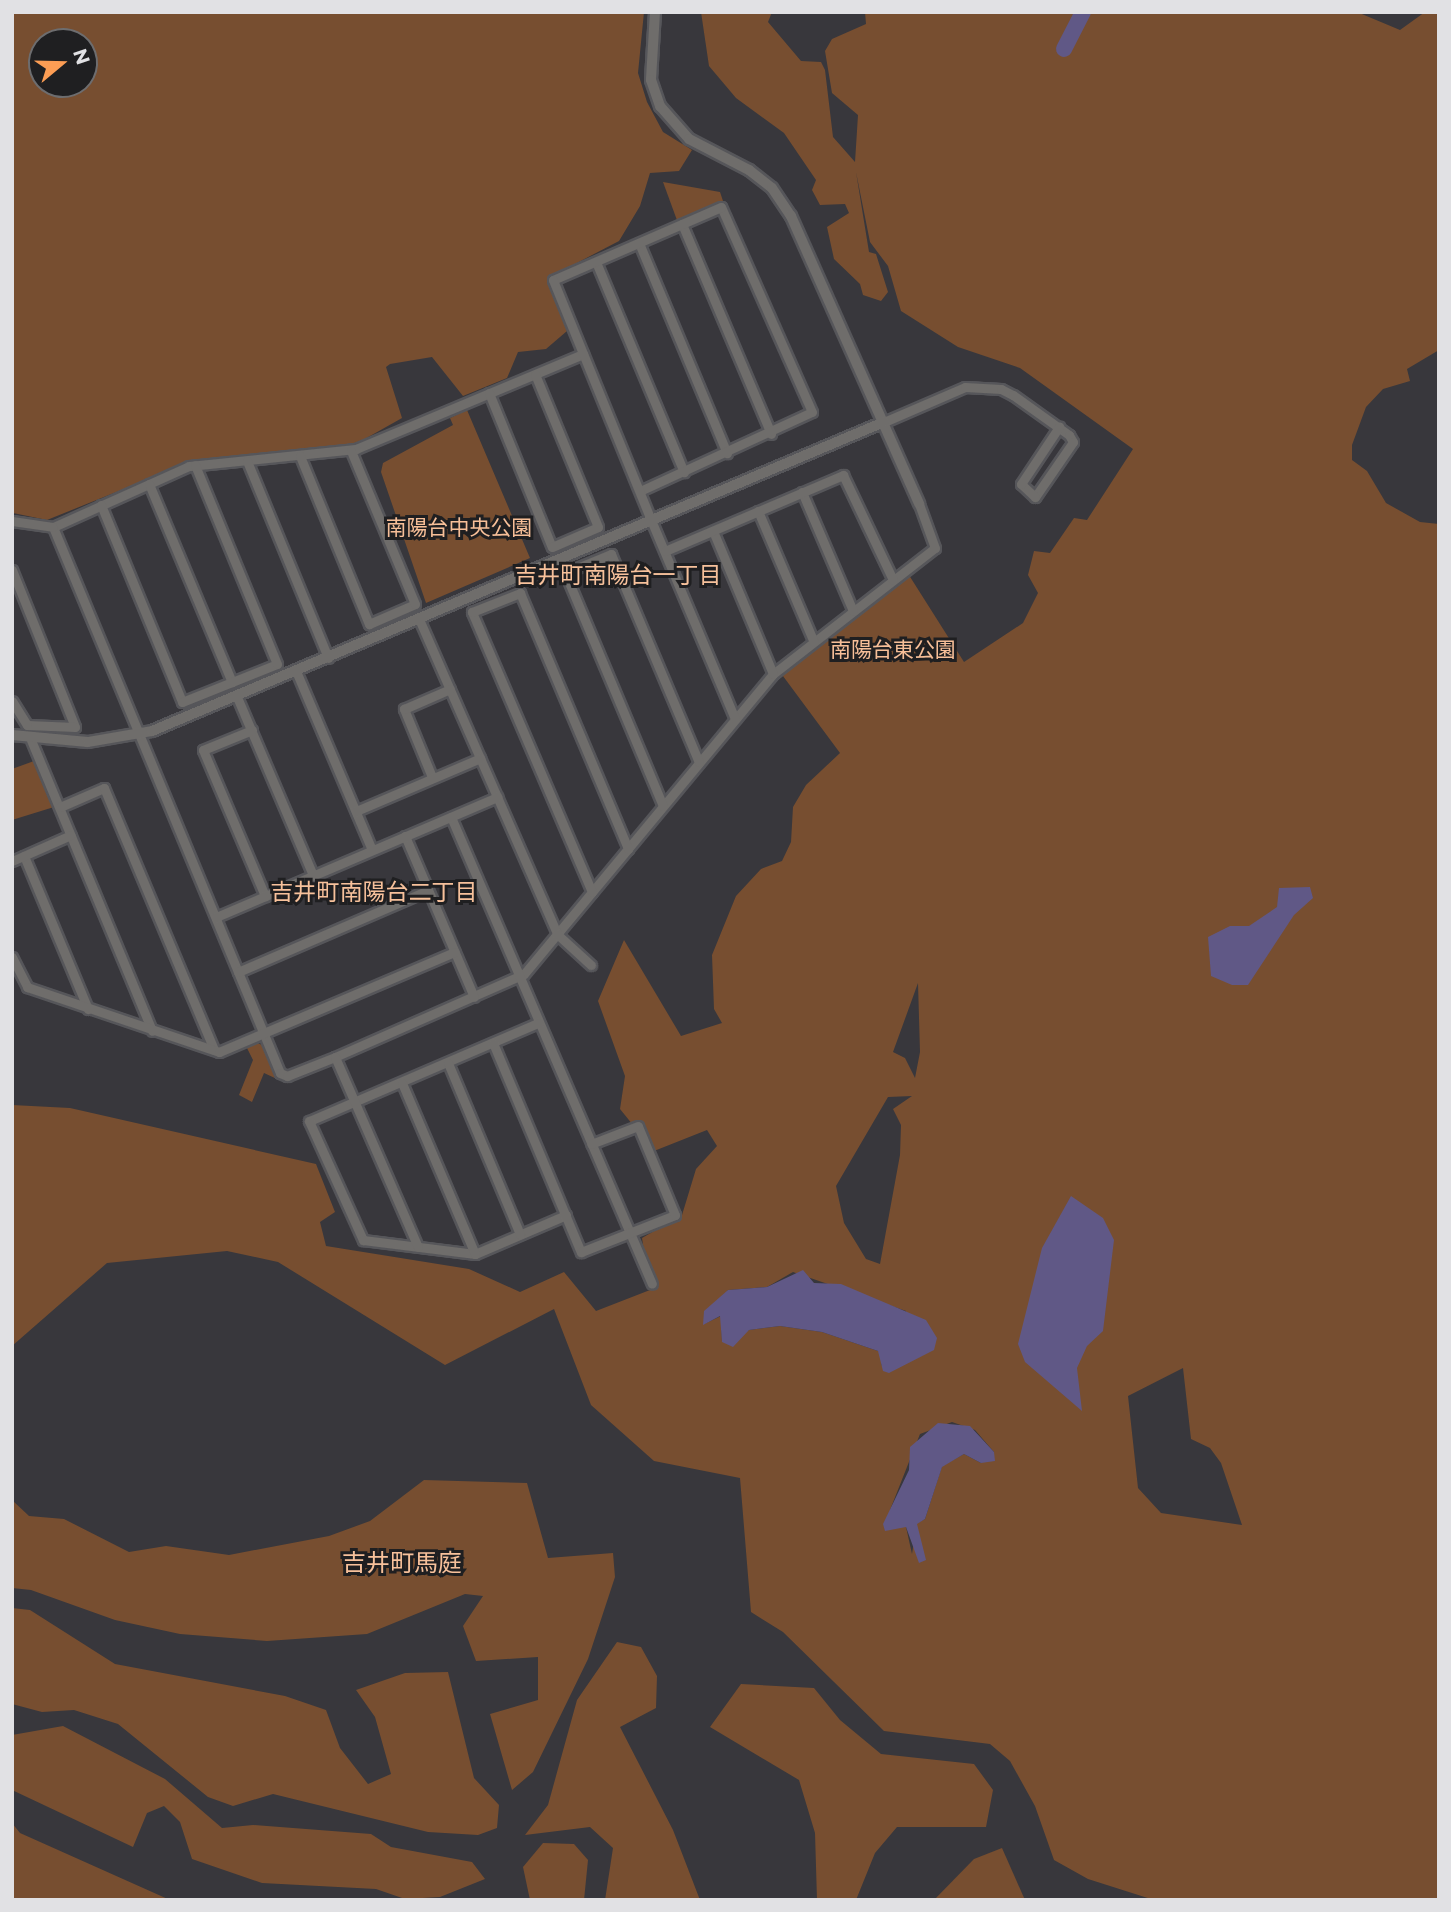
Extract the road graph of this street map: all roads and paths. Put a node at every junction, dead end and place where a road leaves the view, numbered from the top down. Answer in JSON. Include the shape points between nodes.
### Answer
{"nodes":[{"id":1,"x":655,"y":12,"type":"edge"},
{"id":2,"x":682,"y":225,"type":"junction"},
{"id":3,"x":639,"y":243,"type":"junction"},
{"id":4,"x":596,"y":262,"type":"junction"},
{"id":5,"x":583,"y":354,"type":"junction"},
{"id":6,"x":535,"y":374,"type":"junction"},
{"id":7,"x":489,"y":393,"type":"junction"},
{"id":8,"x":884,"y":422,"type":"junction"},
{"id":9,"x":1059,"y":427,"type":"junction"},
{"id":10,"x":771,"y":434,"type":"junction"},
{"id":11,"x":351,"y":451,"type":"junction"},
{"id":12,"x":727,"y":453,"type":"junction"},
{"id":13,"x":300,"y":456,"type":"junction"},
{"id":14,"x":247,"y":461,"type":"junction"},
{"id":15,"x":195,"y":466,"type":"junction"},
{"id":16,"x":684,"y":472,"type":"junction"},
{"id":17,"x":149,"y":484,"type":"junction"},
{"id":18,"x":640,"y":491,"type":"junction"},
{"id":19,"x":802,"y":492,"type":"junction"},
{"id":20,"x":919,"y":504,"type":"joint"},
{"id":21,"x":101,"y":505,"type":"junction"},
{"id":22,"x":758,"y":512,"type":"junction"},
{"id":23,"x":651,"y":520,"type":"junction"},
{"id":24,"x":12,"y":521,"type":"edge"},
{"id":25,"x":53,"y":527,"type":"junction"},
{"id":26,"x":713,"y":531,"type":"junction"},
{"id":27,"x":665,"y":551,"type":"junction"},
{"id":28,"x":12,"y":570,"type":"edge"},
{"id":29,"x":893,"y":580,"type":"junction"},
{"id":30,"x":853,"y":611,"type":"junction"},
{"id":31,"x":419,"y":619,"type":"junction"},
{"id":32,"x":814,"y":642,"type":"junction"},
{"id":33,"x":328,"y":658,"type":"junction"},
{"id":34,"x":296,"y":671,"type":"junction"},
{"id":35,"x":773,"y":674,"type":"junction"},
{"id":36,"x":232,"y":682,"type":"junction"},
{"id":37,"x":450,"y":689,"type":"junction"},
{"id":38,"x":237,"y":697,"type":"junction"},
{"id":39,"x":12,"y":701,"type":"edge"},
{"id":40,"x":735,"y":719,"type":"junction"},
{"id":41,"x":251,"y":730,"type":"junction"},
{"id":42,"x":136,"y":735,"type":"junction"},
{"id":43,"x":12,"y":736,"type":"edge"},
{"id":44,"x":31,"y":740,"type":"junction"},
{"id":45,"x":480,"y":758,"type":"junction"},
{"id":46,"x":699,"y":762,"type":"junction"},
{"id":47,"x":432,"y":777,"type":"junction"},
{"id":48,"x":497,"y":797,"type":"junction"},
{"id":49,"x":663,"y":806,"type":"junction"},
{"id":50,"x":60,"y":807,"type":"junction"},
{"id":51,"x":356,"y":811,"type":"junction"},
{"id":52,"x":451,"y":817,"type":"junction"},
{"id":53,"x":71,"y":835,"type":"junction"},
{"id":54,"x":405,"y":836,"type":"junction"},
{"id":55,"x":628,"y":849,"type":"junction"},
{"id":56,"x":372,"y":850,"type":"junction"},
{"id":57,"x":24,"y":856,"type":"junction"},
{"id":58,"x":12,"y":861,"type":"edge"},
{"id":59,"x":313,"y":875,"type":"junction"},
{"id":60,"x":428,"y":890,"type":"junction"},
{"id":61,"x":592,"y":892,"type":"junction"},
{"id":62,"x":265,"y":896,"type":"junction"},
{"id":63,"x":216,"y":917,"type":"junction"},
{"id":64,"x":557,"y":934,"type":"junction"},
{"id":65,"x":455,"y":952,"type":"junction"},
{"id":66,"x":12,"y":958,"type":"edge"},
{"id":67,"x":591,"y":965,"type":"dead end"},
{"id":68,"x":238,"y":972,"type":"junction"},
{"id":69,"x":519,"y":978,"type":"junction"},
{"id":70,"x":474,"y":997,"type":"junction"},
{"id":71,"x":88,"y":1009,"type":"junction"},
{"id":72,"x":538,"y":1023,"type":"junction"},
{"id":73,"x":152,"y":1031,"type":"junction"},
{"id":74,"x":263,"y":1033,"type":"junction"},
{"id":75,"x":493,"y":1043,"type":"junction"},
{"id":76,"x":214,"y":1050,"type":"junction"},
{"id":77,"x":335,"y":1057,"type":"junction"},
{"id":78,"x":448,"y":1063,"type":"junction"},
{"id":79,"x":402,"y":1083,"type":"junction"},
{"id":80,"x":355,"y":1101,"type":"junction"},
{"id":81,"x":591,"y":1144,"type":"junction"},
{"id":82,"x":566,"y":1215,"type":"junction"},
{"id":83,"x":628,"y":1233,"type":"junction"},
{"id":84,"x":520,"y":1234,"type":"junction"},
{"id":85,"x":418,"y":1247,"type":"junction"},
{"id":86,"x":475,"y":1254,"type":"junction"},
{"id":87,"x":652,"y":1284,"type":"dead end"}],
"edges":[{"from":1,"to":8,"type":"street","via":[[651,80],[660,106],[689,139],[749,170],[772,188],[791,216]]},
{"from":2,"to":3,"type":"street"},
{"from":2,"to":10,"type":"street"},
{"from":2,"to":10,"type":"street","via":[[725,208],[796,374],[812,412]]},
{"from":3,"to":4,"type":"street"},
{"from":3,"to":12,"type":"street"},
{"from":4,"to":5,"type":"street","via":[[553,280]]},
{"from":4,"to":16,"type":"street"},
{"from":5,"to":6,"type":"street"},
{"from":5,"to":18,"type":"street"},
{"from":6,"to":7,"type":"street"},
{"from":6,"to":7,"type":"street","via":[[598,527],[552,547]]},
{"from":7,"to":11,"type":"street"},
{"from":8,"to":9,"type":"street","via":[[978,385],[1013,395]]},
{"from":8,"to":20,"type":"street"},
{"from":8,"to":23,"type":"street"},
{"from":9,"to":9,"type":"street","via":[[1069,435],[1072,446],[1043,491],[1029,496],[1021,484]]},
{"from":10,"to":12,"type":"street"},
{"from":11,"to":13,"type":"street"},
{"from":11,"to":13,"type":"street","via":[[415,604],[369,624]]},
{"from":12,"to":16,"type":"street"},
{"from":13,"to":14,"type":"street"},
{"from":14,"to":15,"type":"street"},
{"from":14,"to":33,"type":"street"},
{"from":15,"to":17,"type":"street"},
{"from":15,"to":36,"type":"street","via":[[276,664]]},
{"from":16,"to":18,"type":"street"},
{"from":17,"to":21,"type":"street"},
{"from":17,"to":36,"type":"street"},
{"from":18,"to":23,"type":"street"},
{"from":19,"to":22,"type":"street"},
{"from":19,"to":29,"type":"street","via":[[843,475],[849,478]]},
{"from":19,"to":30,"type":"street"},
{"from":20,"to":29,"type":"street","via":[[935,548]]},
{"from":21,"to":25,"type":"street"},
{"from":21,"to":36,"type":"street","via":[[183,702]]},
{"from":22,"to":26,"type":"street"},
{"from":22,"to":32,"type":"street"},
{"from":23,"to":27,"type":"street"},
{"from":23,"to":31,"type":"street"},
{"from":24,"to":25,"type":"street"},
{"from":25,"to":42,"type":"street"},
{"from":26,"to":27,"type":"street"},
{"from":26,"to":35,"type":"street"},
{"from":27,"to":40,"type":"street"},
{"from":28,"to":39,"type":"street","via":[[75,727],[27,725]]},
{"from":29,"to":30,"type":"street"},
{"from":30,"to":32,"type":"street"},
{"from":31,"to":33,"type":"street"},
{"from":31,"to":37,"type":"street"},
{"from":32,"to":35,"type":"street"},
{"from":33,"to":34,"type":"street"},
{"from":34,"to":38,"type":"street"},
{"from":34,"to":51,"type":"street"},
{"from":35,"to":40,"type":"street"},
{"from":37,"to":45,"type":"street"},
{"from":37,"to":47,"type":"street","via":[[404,709]]},
{"from":38,"to":41,"type":"street"},
{"from":38,"to":42,"type":"street"},
{"from":40,"to":46,"type":"street"},
{"from":41,"to":59,"type":"street"},
{"from":41,"to":62,"type":"street","via":[[203,750]]},
{"from":42,"to":44,"type":"street","via":[[88,742]]},
{"from":42,"to":63,"type":"street"},
{"from":43,"to":44,"type":"street"},
{"from":44,"to":50,"type":"street"},
{"from":45,"to":47,"type":"street"},
{"from":45,"to":48,"type":"street"},
{"from":46,"to":49,"type":"street"},
{"from":46,"to":49,"type":"street","via":[[611,554],[565,573]]},
{"from":47,"to":51,"type":"street"},
{"from":48,"to":52,"type":"street"},
{"from":48,"to":64,"type":"street"},
{"from":49,"to":55,"type":"street"},
{"from":50,"to":53,"type":"street"},
{"from":50,"to":76,"type":"street","via":[[104,788]]},
{"from":51,"to":56,"type":"street"},
{"from":52,"to":54,"type":"street"},
{"from":52,"to":69,"type":"street"},
{"from":53,"to":57,"type":"street"},
{"from":53,"to":73,"type":"street"},
{"from":54,"to":56,"type":"street"},
{"from":54,"to":60,"type":"street"},
{"from":55,"to":61,"type":"street"},
{"from":55,"to":61,"type":"street","via":[[520,593],[472,612]]},
{"from":56,"to":59,"type":"street"},
{"from":57,"to":58,"type":"street"},
{"from":57,"to":71,"type":"street"},
{"from":59,"to":62,"type":"street"},
{"from":60,"to":65,"type":"street"},
{"from":60,"to":68,"type":"street"},
{"from":61,"to":64,"type":"street"},
{"from":62,"to":63,"type":"street"},
{"from":63,"to":68,"type":"street"},
{"from":64,"to":67,"type":"street"},
{"from":64,"to":69,"type":"street"},
{"from":65,"to":70,"type":"street"},
{"from":65,"to":74,"type":"street"},
{"from":66,"to":71,"type":"street","via":[[27,987]]},
{"from":68,"to":74,"type":"street"},
{"from":69,"to":70,"type":"street"},
{"from":69,"to":72,"type":"street"},
{"from":70,"to":77,"type":"street"},
{"from":71,"to":73,"type":"street"},
{"from":72,"to":75,"type":"street"},
{"from":72,"to":81,"type":"street"},
{"from":73,"to":76,"type":"street"},
{"from":74,"to":76,"type":"street"},
{"from":74,"to":77,"type":"street","via":[[280,1073],[287,1076]]},
{"from":75,"to":78,"type":"street"},
{"from":75,"to":82,"type":"street"},
{"from":77,"to":80,"type":"street"},
{"from":78,"to":79,"type":"street"},
{"from":78,"to":84,"type":"street"},
{"from":79,"to":80,"type":"street"},
{"from":79,"to":86,"type":"street"},
{"from":80,"to":85,"type":"street"},
{"from":80,"to":85,"type":"street","via":[[309,1121],[320,1147],[359,1236]]},
{"from":81,"to":83,"type":"street"},
{"from":81,"to":83,"type":"street","via":[[638,1126],[675,1215]]},
{"from":82,"to":83,"type":"street","via":[[582,1252]]},
{"from":82,"to":84,"type":"street"},
{"from":83,"to":87,"type":"street"},
{"from":84,"to":86,"type":"street"},
{"from":85,"to":86,"type":"street"}]}
